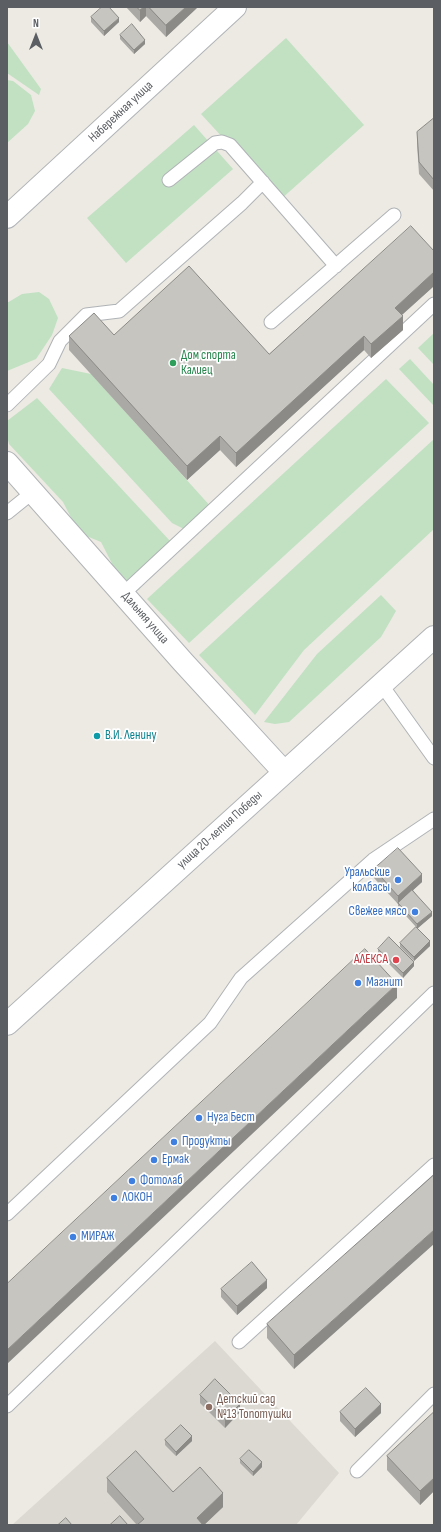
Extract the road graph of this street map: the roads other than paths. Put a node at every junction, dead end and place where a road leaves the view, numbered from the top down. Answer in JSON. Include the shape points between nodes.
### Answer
{"nodes":[{"id":1,"x":236,"y":7,"type":"edge"},
{"id":2,"x":169,"y":180,"type":"dead end"},
{"id":3,"x":263,"y":182,"type":"junction"},
{"id":4,"x":394,"y":215,"type":"dead end"},
{"id":5,"x":7,"y":217,"type":"edge"},
{"id":6,"x":336,"y":266,"type":"junction"},
{"id":7,"x":434,"y":304,"type":"edge"},
{"id":8,"x":271,"y":322,"type":"dead end"},
{"id":9,"x":7,"y":405,"type":"edge"},
{"id":10,"x":7,"y":463,"type":"edge"},
{"id":11,"x":33,"y":492,"type":"junction"},
{"id":12,"x":7,"y":513,"type":"edge"},
{"id":13,"x":124,"y":593,"type":"junction"},
{"id":14,"x":434,"y":637,"type":"edge"},
{"id":15,"x":381,"y":684,"type":"junction"},
{"id":16,"x":434,"y":758,"type":"edge"},
{"id":17,"x":284,"y":772,"type":"junction"},
{"id":18,"x":434,"y":819,"type":"edge"},
{"id":19,"x":434,"y":993,"type":"edge"},
{"id":20,"x":7,"y":1024,"type":"edge"},
{"id":21,"x":434,"y":1165,"type":"edge"},
{"id":22,"x":7,"y":1214,"type":"edge"},
{"id":23,"x":239,"y":1342,"type":"dead end"},
{"id":24,"x":434,"y":1394,"type":"edge"},
{"id":25,"x":7,"y":1406,"type":"edge"},
{"id":26,"x":357,"y":1471,"type":"dead end"}],
"edges":[{"from":1,"to":5,"type":"street","name":"Набережная улица"},
{"from":2,"to":3,"type":"lane","via":[[216,143],[222,142],[230,145]]},
{"from":3,"to":6,"type":"lane"},
{"from":3,"to":9,"type":"lane","via":[[119,311],[86,315],[60,341],[49,364]]},
{"from":4,"to":6,"type":"lane"},
{"from":6,"to":8,"type":"lane"},
{"from":7,"to":13,"type":"lane"},
{"from":10,"to":11,"type":"street","name":"Дальняя улица"},
{"from":11,"to":12,"type":"lane"},
{"from":11,"to":13,"type":"street","name":"Дальняя улица"},
{"from":13,"to":17,"type":"street","name":"Дальняя улица"},
{"from":14,"to":15,"type":"street","name":"улица 20-летия Победы"},
{"from":15,"to":16,"type":"lane"},
{"from":15,"to":17,"type":"street","name":"улица 20-летия Победы"},
{"from":17,"to":20,"type":"street","name":"улица 20-летия Победы"},
{"from":18,"to":22,"type":"lane","via":[[373,860],[241,978],[210,1023]]},
{"from":19,"to":25,"type":"lane"},
{"from":21,"to":23,"type":"lane"},
{"from":24,"to":26,"type":"lane"}]}
